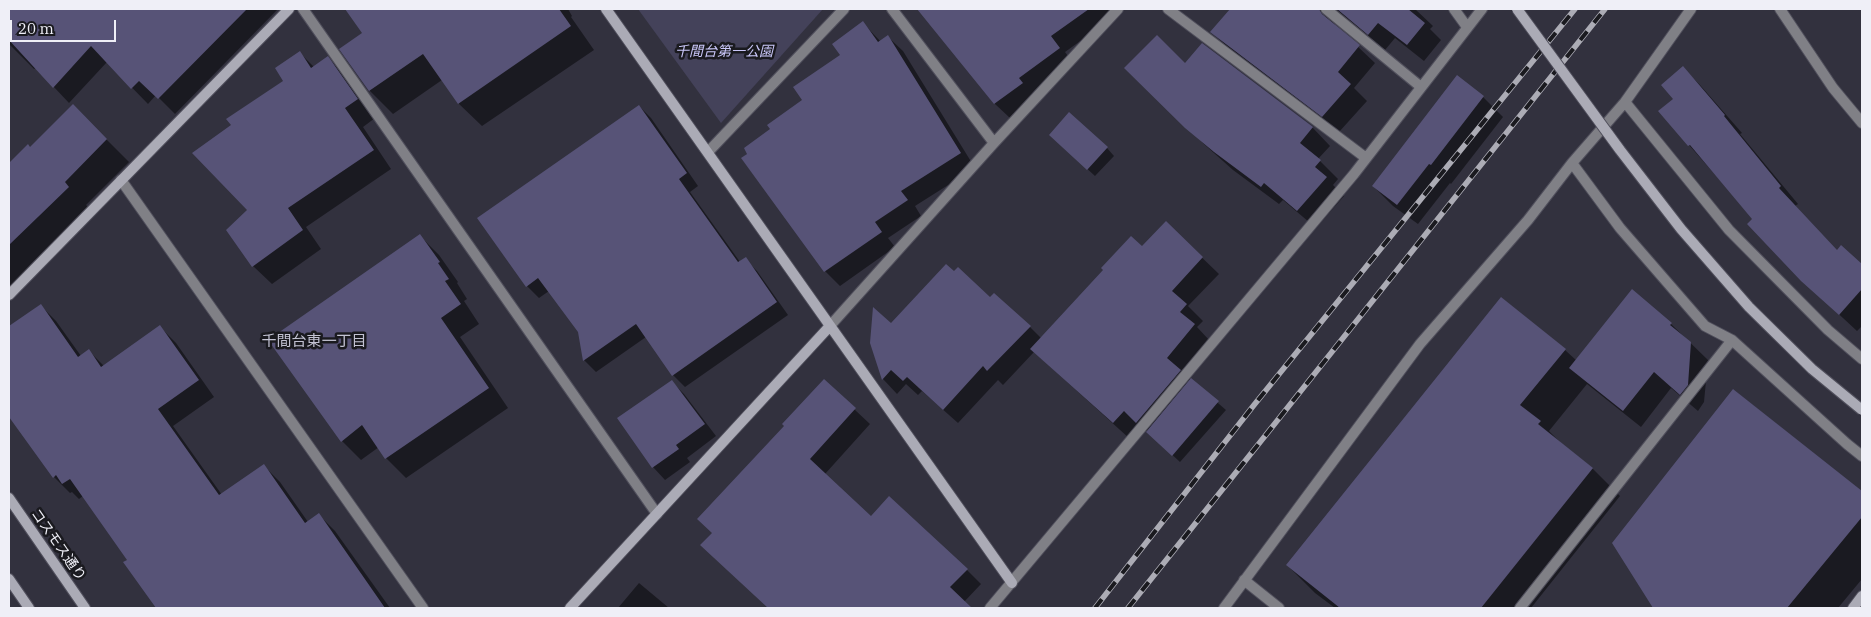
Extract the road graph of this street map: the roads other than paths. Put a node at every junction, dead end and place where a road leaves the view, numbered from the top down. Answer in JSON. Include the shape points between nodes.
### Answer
{"nodes":[{"id":1,"x":289,"y":9,"type":"edge"},
{"id":2,"x":303,"y":9,"type":"edge"},
{"id":3,"x":606,"y":9,"type":"edge"},
{"id":4,"x":844,"y":9,"type":"edge"},
{"id":5,"x":892,"y":9,"type":"edge"},
{"id":6,"x":1118,"y":9,"type":"edge"},
{"id":7,"x":1168,"y":9,"type":"edge"},
{"id":8,"x":1326,"y":9,"type":"edge"},
{"id":9,"x":1454,"y":9,"type":"edge"},
{"id":10,"x":1482,"y":9,"type":"edge"},
{"id":11,"x":1517,"y":9,"type":"edge"},
{"id":12,"x":1691,"y":9,"type":"edge"},
{"id":13,"x":1780,"y":9,"type":"edge"},
{"id":14,"x":1467,"y":27,"type":"junction"},
{"id":15,"x":1421,"y":87,"type":"junction"},
{"id":16,"x":1625,"y":102,"type":"junction"},
{"id":17,"x":1862,"y":124,"type":"edge"},
{"id":18,"x":994,"y":142,"type":"junction"},
{"id":19,"x":708,"y":152,"type":"junction"},
{"id":20,"x":1366,"y":158,"type":"junction"},
{"id":21,"x":1572,"y":163,"type":"junction"},
{"id":22,"x":121,"y":180,"type":"junction"},
{"id":23,"x":9,"y":294,"type":"edge"},
{"id":24,"x":829,"y":327,"type":"junction"},
{"id":25,"x":1732,"y":340,"type":"junction"},
{"id":26,"x":1862,"y":359,"type":"edge"},
{"id":27,"x":1862,"y":410,"type":"edge"},
{"id":28,"x":1862,"y":456,"type":"edge"},
{"id":29,"x":9,"y":498,"type":"edge"},
{"id":30,"x":657,"y":514,"type":"junction"},
{"id":31,"x":9,"y":579,"type":"edge"},
{"id":32,"x":1244,"y":580,"type":"junction"},
{"id":33,"x":1012,"y":583,"type":"junction"},
{"id":34,"x":1862,"y":596,"type":"edge"},
{"id":35,"x":29,"y":608,"type":"edge"},
{"id":36,"x":85,"y":608,"type":"edge"},
{"id":37,"x":423,"y":608,"type":"edge"},
{"id":38,"x":570,"y":608,"type":"edge"},
{"id":39,"x":990,"y":608,"type":"edge"},
{"id":40,"x":1224,"y":608,"type":"edge"},
{"id":41,"x":1279,"y":608,"type":"edge"},
{"id":42,"x":1520,"y":608,"type":"edge"},
{"id":43,"x":1853,"y":608,"type":"edge"}],
"edges":[{"from":1,"to":22,"type":"street"},
{"from":2,"to":30,"type":"street"},
{"from":3,"to":19,"type":"street"},
{"from":4,"to":19,"type":"street"},
{"from":5,"to":18,"type":"street"},
{"from":6,"to":18,"type":"street"},
{"from":7,"to":20,"type":"street"},
{"from":8,"to":15,"type":"street"},
{"from":9,"to":14,"type":"street"},
{"from":10,"to":14,"type":"street"},
{"from":11,"to":27,"type":"street","bridge":true,"via":[[1681,229],[1749,307],[1812,369]]},
{"from":12,"to":16,"type":"street"},
{"from":13,"to":17,"type":"street","via":[[1833,88]]},
{"from":14,"to":15,"type":"street"},
{"from":15,"to":20,"type":"street"},
{"from":16,"to":21,"type":"street"},
{"from":16,"to":26,"type":"street","via":[[1729,230],[1828,330]]},
{"from":18,"to":24,"type":"street"},
{"from":19,"to":24,"type":"street"},
{"from":20,"to":33,"type":"street"},
{"from":21,"to":25,"type":"street","via":[[1620,228],[1705,326]]},
{"from":21,"to":32,"type":"street","via":[[1528,220],[1420,344]]},
{"from":22,"to":23,"type":"street"},
{"from":22,"to":37,"type":"street"},
{"from":24,"to":30,"type":"street"},
{"from":24,"to":33,"type":"street"},
{"from":25,"to":28,"type":"street"},
{"from":25,"to":42,"type":"street"},
{"from":29,"to":36,"type":"street","name":"コスモス通り"},
{"from":30,"to":38,"type":"street"},
{"from":31,"to":35,"type":"street"},
{"from":32,"to":40,"type":"street"},
{"from":32,"to":41,"type":"street"},
{"from":33,"to":39,"type":"street"},
{"from":34,"to":43,"type":"street"}]}
